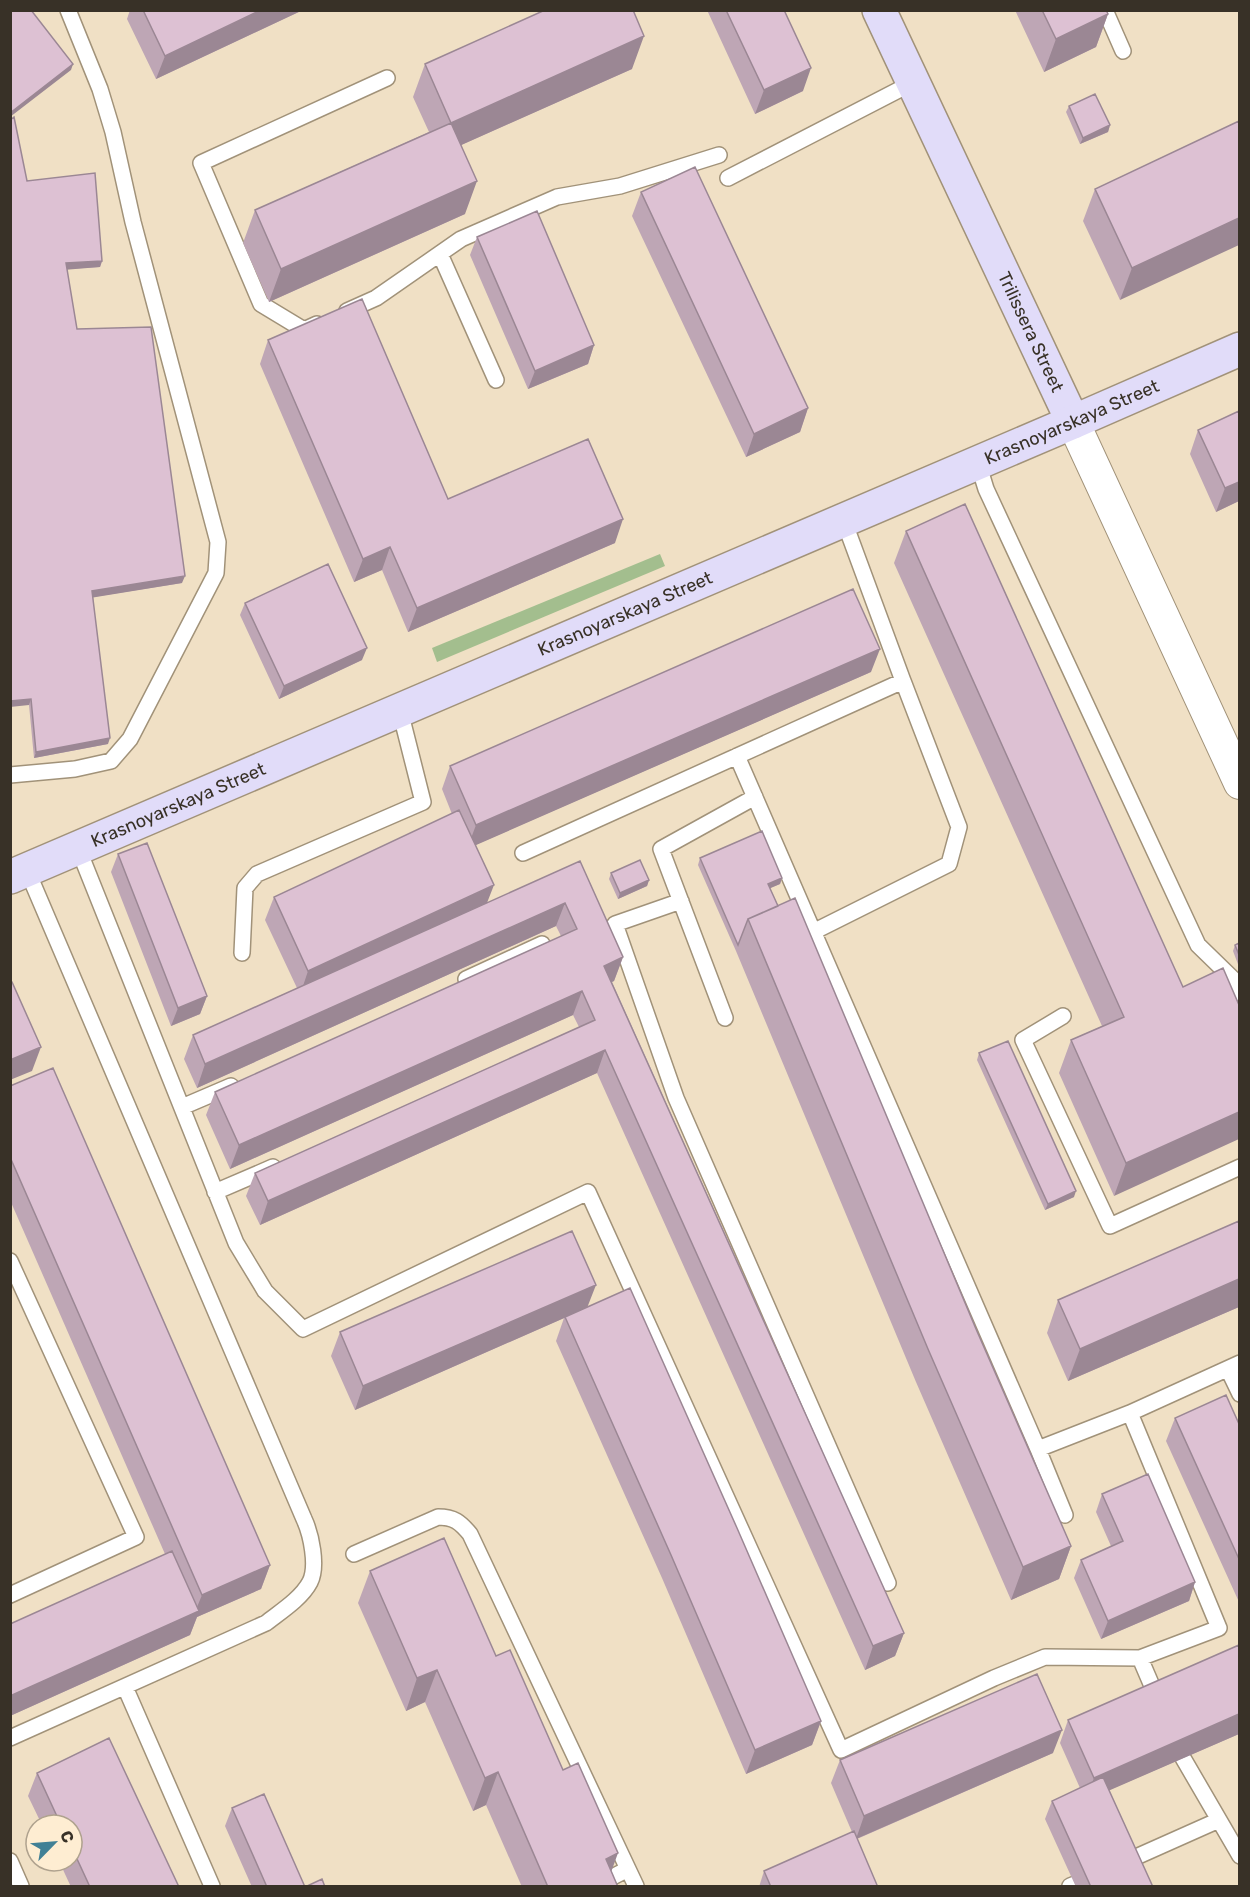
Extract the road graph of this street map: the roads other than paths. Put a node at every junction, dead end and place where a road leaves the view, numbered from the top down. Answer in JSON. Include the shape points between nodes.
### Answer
{"nodes":[{"id":1,"x":68,"y":10,"type":"edge"},
{"id":2,"x":879,"y":10,"type":"edge"},
{"id":3,"x":1105,"y":10,"type":"edge"},
{"id":4,"x":1124,"y":51,"type":"dead end"},
{"id":5,"x":387,"y":78,"type":"dead end"},
{"id":6,"x":914,"y":82,"type":"junction"},
{"id":7,"x":719,"y":155,"type":"dead end"},
{"id":8,"x":728,"y":178,"type":"dead end"},
{"id":9,"x":440,"y":254,"type":"junction"},
{"id":10,"x":1239,"y":349,"type":"edge"},
{"id":11,"x":496,"y":380,"type":"dead end"},
{"id":12,"x":1073,"y":423,"type":"junction"},
{"id":13,"x":978,"y":463,"type":"junction"},
{"id":14,"x":844,"y":520,"type":"junction"},
{"id":15,"x":903,"y":681,"type":"junction"},
{"id":16,"x":400,"y":711,"type":"junction"},
{"id":17,"x":737,"y":756,"type":"junction"},
{"id":18,"x":10,"y":775,"type":"edge"},
{"id":19,"x":1239,"y":783,"type":"edge"},
{"id":20,"x":755,"y":797,"type":"junction"},
{"id":21,"x":78,"y":848,"type":"junction"},
{"id":22,"x":523,"y":853,"type":"dead end"},
{"id":23,"x":19,"y":873,"type":"edge"},
{"id":24,"x":681,"y":901,"type":"junction"},
{"id":25,"x":813,"y":932,"type":"junction"},
{"id":26,"x":542,"y":944,"type":"edge"},
{"id":27,"x":242,"y":953,"type":"dead end"},
{"id":28,"x":449,"y":987,"type":"edge"},
{"id":29,"x":1239,"y":993,"type":"edge"},
{"id":30,"x":1063,"y":1016,"type":"dead end"},
{"id":31,"x":725,"y":1018,"type":"dead end"},
{"id":32,"x":249,"y":1078,"type":"edge"},
{"id":33,"x":182,"y":1107,"type":"junction"},
{"id":34,"x":287,"y":1161,"type":"edge"},
{"id":35,"x":1239,"y":1167,"type":"edge"},
{"id":36,"x":215,"y":1192,"type":"junction"},
{"id":37,"x":10,"y":1261,"type":"edge"},
{"id":38,"x":1234,"y":1366,"type":"edge"},
{"id":39,"x":1239,"y":1394,"type":"edge"},
{"id":40,"x":1130,"y":1413,"type":"junction"},
{"id":41,"x":1038,"y":1449,"type":"junction"},
{"id":42,"x":1065,"y":1515,"type":"dead end"},
{"id":43,"x":354,"y":1554,"type":"dead end"},
{"id":44,"x":888,"y":1583,"type":"dead end"},
{"id":45,"x":10,"y":1594,"type":"edge"},
{"id":46,"x":1140,"y":1658,"type":"junction"},
{"id":47,"x":125,"y":1687,"type":"junction"},
{"id":48,"x":1158,"y":1700,"type":"edge"},
{"id":49,"x":10,"y":1738,"type":"edge"},
{"id":50,"x":1183,"y":1758,"type":"edge"},
{"id":51,"x":1219,"y":1820,"type":"junction"},
{"id":52,"x":1239,"y":1856,"type":"edge"},
{"id":53,"x":10,"y":1861,"type":"edge"},
{"id":54,"x":1127,"y":1861,"type":"edge"},
{"id":55,"x":628,"y":1869,"type":"junction"},
{"id":56,"x":21,"y":1887,"type":"edge"},
{"id":57,"x":212,"y":1887,"type":"edge"},
{"id":58,"x":595,"y":1887,"type":"edge"},
{"id":59,"x":636,"y":1887,"type":"edge"}],
"edges":[{"from":1,"to":18,"type":"lane","via":[[100,88],[113,132],[133,222],[219,542],[216,573],[130,739],[111,761]]},
{"from":2,"to":6,"type":"street","name":"Trilissera Street"},
{"from":3,"to":4,"type":"lane"},
{"from":5,"to":9,"type":"lane","via":[[201,163],[261,304],[304,330],[376,298]]},
{"from":6,"to":8,"type":"lane"},
{"from":6,"to":12,"type":"street","name":"Trilissera Street"},
{"from":7,"to":9,"type":"lane","via":[[620,186],[557,196],[461,238]]},
{"from":9,"to":11,"type":"lane"},
{"from":10,"to":12,"type":"street","name":"Krasnoyarskaya Street"},
{"from":12,"to":13,"type":"street","name":"Krasnoyarskaya Street"},
{"from":12,"to":19,"type":"street","name":"Trilissera Street"},
{"from":13,"to":14,"type":"street","name":"Krasnoyarskaya Street"},
{"from":13,"to":29,"type":"lane","via":[[986,489],[1198,945],[1234,980]]},
{"from":14,"to":15,"type":"lane"},
{"from":14,"to":16,"type":"street","name":"Krasnoyarskaya Street"},
{"from":15,"to":17,"type":"lane"},
{"from":15,"to":25,"type":"lane","via":[[959,827],[949,864]]},
{"from":16,"to":21,"type":"street","name":"Krasnoyarskaya Street"},
{"from":16,"to":27,"type":"lane","via":[[423,802],[256,874],[245,888]]},
{"from":17,"to":20,"type":"lane"},
{"from":17,"to":22,"type":"lane"},
{"from":20,"to":24,"type":"lane","via":[[661,849]]},
{"from":20,"to":25,"type":"lane"},
{"from":21,"to":23,"type":"street","name":"Krasnoyarskaya Street"},
{"from":21,"to":33,"type":"lane"},
{"from":23,"to":47,"type":"lane","via":[[304,1519],[314,1552],[311,1581],[266,1623]]},
{"from":24,"to":31,"type":"lane"},
{"from":24,"to":44,"type":"lane","via":[[615,924],[676,1098]]},
{"from":25,"to":41,"type":"lane"},
{"from":26,"to":28,"type":"lane"},
{"from":30,"to":35,"type":"lane","via":[[1023,1040],[1110,1226]]},
{"from":32,"to":33,"type":"lane"},
{"from":33,"to":36,"type":"lane"},
{"from":34,"to":36,"type":"lane"},
{"from":36,"to":46,"type":"lane","via":[[236,1243],[265,1291],[303,1329],[588,1192],[841,1750],[1045,1657]]},
{"from":37,"to":45,"type":"lane","via":[[136,1537]]},
{"from":38,"to":39,"type":"lane"},
{"from":38,"to":40,"type":"lane"},
{"from":40,"to":41,"type":"lane"},
{"from":40,"to":46,"type":"lane","via":[[1219,1628]]},
{"from":41,"to":42,"type":"lane"},
{"from":43,"to":55,"type":"lane","via":[[438,1517],[450,1517],[470,1534]]},
{"from":46,"to":48,"type":"lane"},
{"from":47,"to":49,"type":"lane"},
{"from":47,"to":57,"type":"lane"},
{"from":50,"to":51,"type":"lane"},
{"from":51,"to":52,"type":"lane"},
{"from":51,"to":54,"type":"lane"},
{"from":53,"to":56,"type":"lane"},
{"from":55,"to":58,"type":"lane"},
{"from":55,"to":59,"type":"lane"}]}
